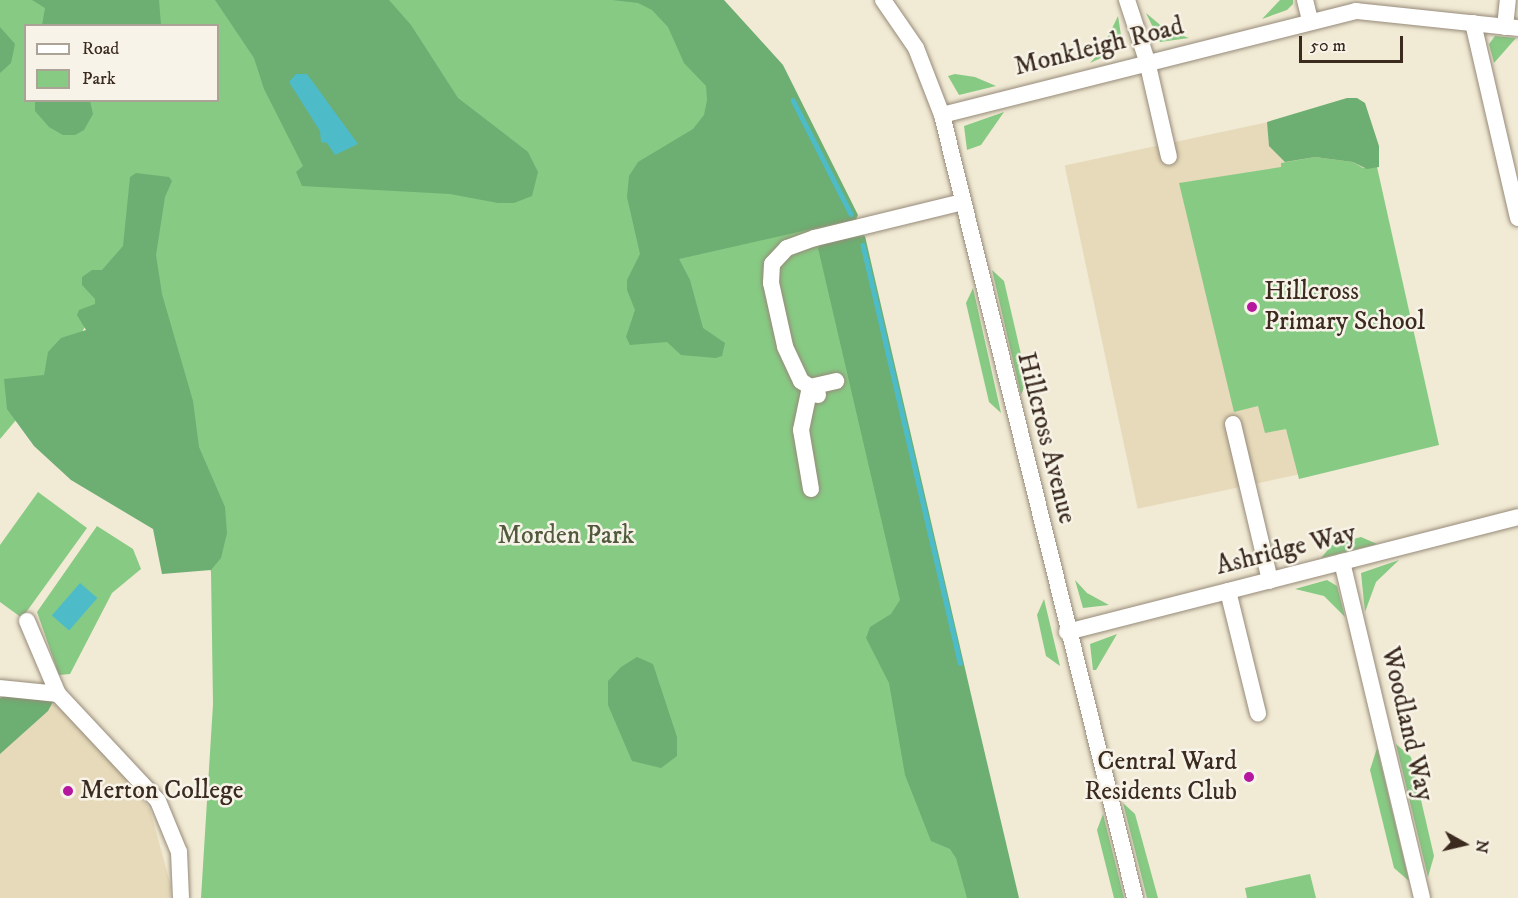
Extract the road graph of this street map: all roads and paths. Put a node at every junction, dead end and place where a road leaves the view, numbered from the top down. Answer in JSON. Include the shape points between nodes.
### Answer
{"nodes":[{"id":1,"x":883,"y":0,"type":"edge"},
{"id":2,"x":1127,"y":0,"type":"edge"},
{"id":3,"x":1305,"y":0,"type":"edge"},
{"id":4,"x":1508,"y":0,"type":"edge"},
{"id":5,"x":1310,"y":20,"type":"junction"},
{"id":6,"x":1473,"y":23,"type":"junction"},
{"id":7,"x":1511,"y":27,"type":"edge"},
{"id":8,"x":1147,"y":61,"type":"junction"},
{"id":9,"x":942,"y":115,"type":"junction"},
{"id":10,"x":1168,"y":158,"type":"dead end"},
{"id":11,"x":963,"y":202,"type":"junction"},
{"id":12,"x":1518,"y":218,"type":"edge"},
{"id":13,"x":836,"y":381,"type":"dead end"},
{"id":14,"x":815,"y":392,"type":"junction"},
{"id":15,"x":1233,"y":424,"type":"dead end"},
{"id":16,"x":811,"y":489,"type":"dead end"},
{"id":17,"x":1518,"y":517,"type":"edge"},
{"id":18,"x":1342,"y":562,"type":"junction"},
{"id":19,"x":1270,"y":581,"type":"junction"},
{"id":20,"x":1228,"y":591,"type":"junction"},
{"id":21,"x":27,"y":621,"type":"dead end"},
{"id":22,"x":1067,"y":632,"type":"junction"},
{"id":23,"x":0,"y":688,"type":"edge"},
{"id":24,"x":58,"y":694,"type":"junction"},
{"id":25,"x":1258,"y":713,"type":"dead end"},
{"id":26,"x":181,"y":898,"type":"edge"},
{"id":27,"x":1136,"y":898,"type":"edge"},
{"id":28,"x":1422,"y":898,"type":"edge"}],
"edges":[{"from":1,"to":9,"type":"street","name":"Hillcross Avenue","via":[[916,48]]},
{"from":2,"to":8,"type":"street"},
{"from":3,"to":5,"type":"street"},
{"from":4,"to":7,"type":"street"},
{"from":5,"to":6,"type":"street","name":"Monkleigh Road","via":[[1365,10]]},
{"from":5,"to":8,"type":"street","name":"Monkleigh Road"},
{"from":6,"to":7,"type":"street","name":"Monkleigh Road"},
{"from":6,"to":12,"type":"street"},
{"from":8,"to":9,"type":"street","name":"Monkleigh Road"},
{"from":8,"to":10,"type":"street"},
{"from":9,"to":11,"type":"street","name":"Hillcross Avenue"},
{"from":11,"to":14,"type":"street","via":[[818,237],[776,256],[771,283],[785,346],[801,381]]},
{"from":11,"to":22,"type":"street","name":"Hillcross Avenue"},
{"from":13,"to":14,"type":"street"},
{"from":14,"to":16,"type":"street","via":[[801,430]]},
{"from":15,"to":19,"type":"street"},
{"from":17,"to":18,"type":"street","name":"Ashridge Way"},
{"from":18,"to":19,"type":"street","name":"Ashridge Way"},
{"from":18,"to":28,"type":"street","name":"Woodland Way"},
{"from":19,"to":20,"type":"street","name":"Ashridge Way"},
{"from":20,"to":22,"type":"street","name":"Ashridge Way"},
{"from":20,"to":25,"type":"street"},
{"from":21,"to":24,"type":"street"},
{"from":22,"to":27,"type":"street","name":"Hillcross Avenue"},
{"from":23,"to":24,"type":"street"},
{"from":24,"to":26,"type":"street","via":[[158,801],[179,852]]}]}
